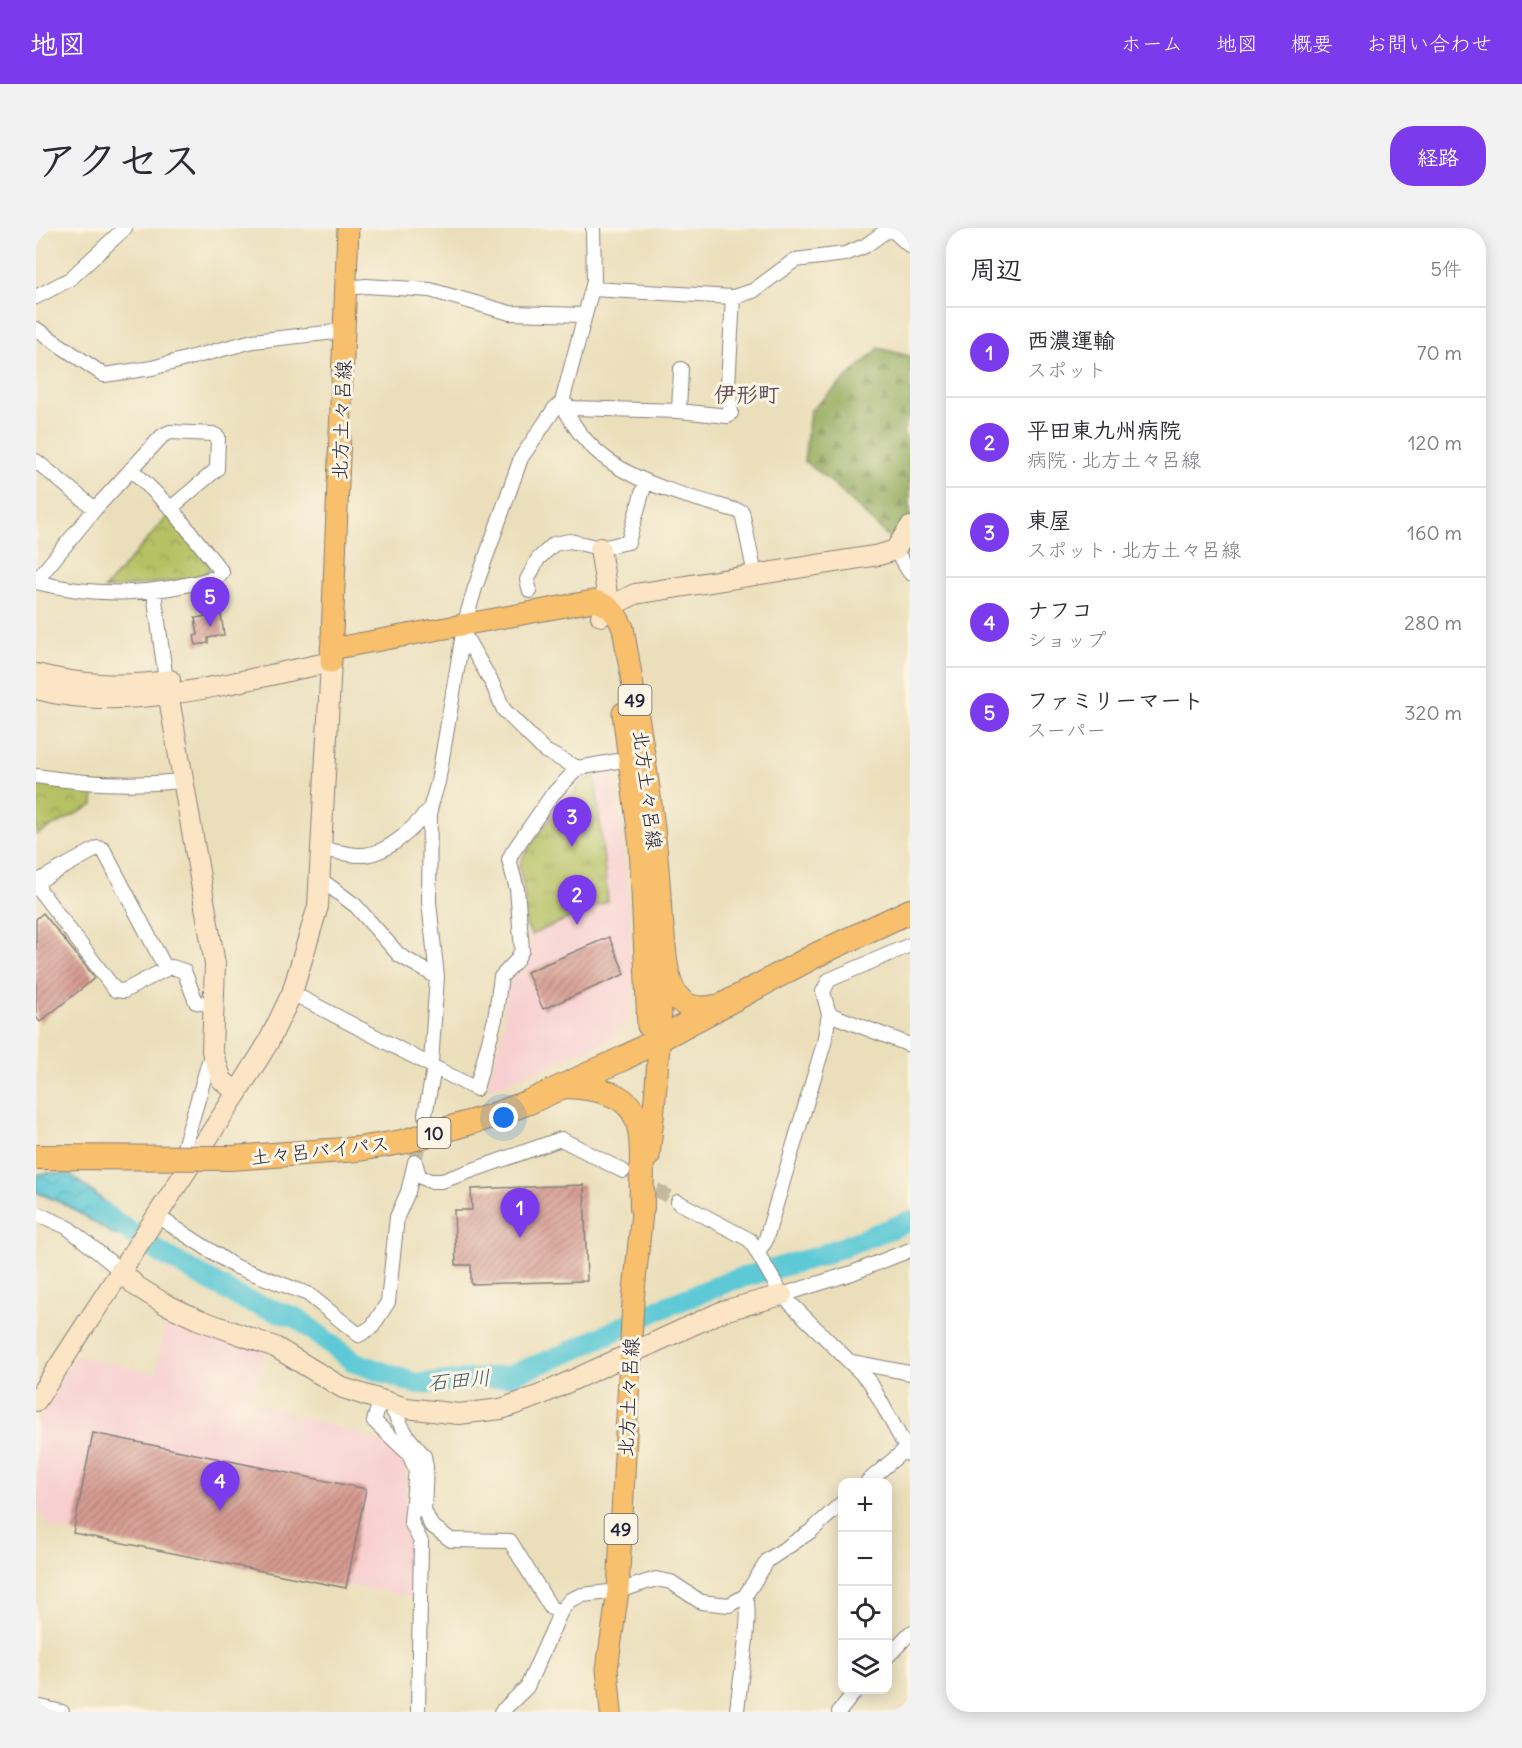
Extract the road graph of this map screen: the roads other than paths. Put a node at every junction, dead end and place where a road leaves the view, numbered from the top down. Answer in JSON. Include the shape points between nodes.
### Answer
{"nodes":[{"id":1,"x":125,"y":228,"type":"edge"},
{"id":2,"x":348,"y":228,"type":"edge"},
{"id":3,"x":593,"y":228,"type":"edge"},
{"id":4,"x":890,"y":228,"type":"edge"},
{"id":5,"x":910,"y":246,"type":"edge"},
{"id":6,"x":346,"y":288,"type":"junction"},
{"id":7,"x":592,"y":288,"type":"junction"},
{"id":8,"x":36,"y":297,"type":"edge"},
{"id":9,"x":733,"y":297,"type":"junction"},
{"id":10,"x":584,"y":315,"type":"junction"},
{"id":11,"x":36,"y":329,"type":"edge"},
{"id":12,"x":344,"y":331,"type":"junction"},
{"id":13,"x":681,"y":369,"type":"dead end"},
{"id":14,"x":562,"y":402,"type":"junction"},
{"id":15,"x":679,"y":411,"type":"junction"},
{"id":16,"x":36,"y":461,"type":"edge"},
{"id":17,"x":131,"y":470,"type":"junction"},
{"id":18,"x":645,"y":483,"type":"junction"},
{"id":19,"x":171,"y":508,"type":"junction"},
{"id":20,"x":94,"y":509,"type":"junction"},
{"id":21,"x":910,"y":527,"type":"edge"},
{"id":22,"x":600,"y":548,"type":"junction"},
{"id":23,"x":895,"y":549,"type":"junction"},
{"id":24,"x":910,"y":573,"type":"edge"},
{"id":25,"x":755,"y":575,"type":"junction"},
{"id":26,"x":36,"y":581,"type":"edge"},
{"id":27,"x":530,"y":591,"type":"dead end"},
{"id":28,"x":154,"y":592,"type":"junction"},
{"id":29,"x":605,"y":612,"type":"junction"},
{"id":30,"x":465,"y":629,"type":"junction"},
{"id":31,"x":331,"y":655,"type":"junction"},
{"id":32,"x":36,"y":674,"type":"edge"},
{"id":33,"x":167,"y":687,"type":"junction"},
{"id":34,"x":36,"y":689,"type":"edge"},
{"id":35,"x":637,"y":756,"type":"junction"},
{"id":36,"x":578,"y":768,"type":"junction"},
{"id":37,"x":36,"y":776,"type":"edge"},
{"id":38,"x":182,"y":781,"type":"junction"},
{"id":39,"x":430,"y":809,"type":"junction"},
{"id":40,"x":322,"y":849,"type":"junction"},
{"id":41,"x":320,"y":879,"type":"junction"},
{"id":42,"x":910,"y":904,"type":"edge"},
{"id":43,"x":910,"y":912,"type":"edge"},
{"id":44,"x":661,"y":922,"type":"junction"},
{"id":45,"x":910,"y":926,"type":"edge"},
{"id":46,"x":839,"y":944,"type":"junction"},
{"id":47,"x":910,"y":945,"type":"edge"},
{"id":48,"x":166,"y":969,"type":"junction"},
{"id":49,"x":437,"y":977,"type":"junction"},
{"id":50,"x":292,"y":993,"type":"junction"},
{"id":51,"x":215,"y":1006,"type":"junction"},
{"id":52,"x":717,"y":1006,"type":"junction"},
{"id":53,"x":829,"y":1014,"type":"junction"},
{"id":54,"x":655,"y":1045,"type":"junction"},
{"id":55,"x":910,"y":1045,"type":"edge"},
{"id":56,"x":212,"y":1051,"type":"junction"},
{"id":57,"x":434,"y":1069,"type":"junction"},
{"id":58,"x":566,"y":1086,"type":"junction"},
{"id":59,"x":237,"y":1093,"type":"junction"},
{"id":60,"x":425,"y":1114,"type":"tunnel mouth"},
{"id":61,"x":36,"y":1157,"type":"edge"},
{"id":62,"x":623,"y":1171,"type":"tunnel mouth"},
{"id":63,"x":168,"y":1198,"type":"junction"},
{"id":64,"x":678,"y":1202,"type":"tunnel mouth"},
{"id":65,"x":642,"y":1208,"type":"junction"},
{"id":66,"x":36,"y":1215,"type":"edge"},
{"id":67,"x":155,"y":1220,"type":"junction"},
{"id":68,"x":910,"y":1250,"type":"edge"},
{"id":69,"x":759,"y":1253,"type":"junction"},
{"id":70,"x":120,"y":1270,"type":"junction"},
{"id":71,"x":780,"y":1291,"type":"junction"},
{"id":72,"x":631,"y":1348,"type":"junction"},
{"id":73,"x":853,"y":1362,"type":"junction"},
{"id":74,"x":910,"y":1373,"type":"edge"},
{"id":75,"x":36,"y":1401,"type":"edge"},
{"id":76,"x":387,"y":1403,"type":"junction"},
{"id":77,"x":907,"y":1443,"type":"edge"},
{"id":78,"x":871,"y":1478,"type":"edge"},
{"id":79,"x":838,"y":1507,"type":"edge"},
{"id":80,"x":618,"y":1591,"type":"junction"},
{"id":81,"x":745,"y":1596,"type":"junction"},
{"id":82,"x":561,"y":1611,"type":"junction"},
{"id":83,"x":910,"y":1633,"type":"edge"},
{"id":84,"x":892,"y":1652,"type":"edge"},
{"id":85,"x":852,"y":1694,"type":"edge"},
{"id":86,"x":36,"y":1706,"type":"edge"},
{"id":87,"x":62,"y":1712,"type":"edge"},
{"id":88,"x":418,"y":1712,"type":"edge"},
{"id":89,"x":501,"y":1712,"type":"edge"},
{"id":90,"x":611,"y":1712,"type":"edge"},
{"id":91,"x":737,"y":1712,"type":"edge"},
{"id":92,"x":839,"y":1712,"type":"edge"}],
"edges":[{"from":1,"to":8,"type":"street","via":[[70,279]]},
{"from":2,"to":6,"type":"main road","name":"北方土々呂線"},
{"from":3,"to":7,"type":"street"},
{"from":4,"to":5,"type":"street"},
{"from":4,"to":9,"type":"street","via":[[865,246],[845,254],[795,260],[753,291]]},
{"from":6,"to":10,"type":"street","via":[[430,290],[510,313]]},
{"from":6,"to":12,"type":"main road","name":"北方土々呂線"},
{"from":7,"to":9,"type":"street"},
{"from":7,"to":10,"type":"street"},
{"from":9,"to":15,"type":"street","via":[[728,385],[731,414]]},
{"from":10,"to":14,"type":"street"},
{"from":11,"to":12,"type":"street","via":[[104,375],[152,368],[253,341]]},
{"from":12,"to":31,"type":"main road","name":"北方土々呂線"},
{"from":13,"to":15,"type":"street"},
{"from":14,"to":15,"type":"street","via":[[571,408]]},
{"from":14,"to":18,"type":"street","via":[[584,437],[609,460]]},
{"from":14,"to":30,"type":"street","via":[[521,458]]},
{"from":16,"to":20,"type":"street"},
{"from":17,"to":19,"type":"street"},
{"from":17,"to":19,"type":"street","via":[[170,432],[218,437],[217,469]]},
{"from":17,"to":20,"type":"street"},
{"from":18,"to":22,"type":"street","via":[[628,543]]},
{"from":18,"to":25,"type":"street","via":[[742,512]]},
{"from":19,"to":28,"type":"street","via":[[222,572],[218,578]]},
{"from":20,"to":26,"type":"street"},
{"from":21,"to":23,"type":"street"},
{"from":22,"to":27,"type":"street","via":[[570,541],[554,544],[538,559],[527,580]]},
{"from":22,"to":29,"type":"street"},
{"from":23,"to":24,"type":"street"},
{"from":23,"to":25,"type":"street"},
{"from":25,"to":29,"type":"street","via":[[635,594]]},
{"from":26,"to":28,"type":"street","via":[[72,591]]},
{"from":28,"to":33,"type":"street"},
{"from":29,"to":30,"type":"main road","via":[[593,601]]},
{"from":29,"to":35,"type":"main road","name":"北方土々呂線","number":"49","via":[[618,615],[623,628]]},
{"from":30,"to":31,"type":"main road"},
{"from":30,"to":36,"type":"street","via":[[504,710],[544,751]]},
{"from":30,"to":39,"type":"street"},
{"from":31,"to":33,"type":"street"},
{"from":31,"to":40,"type":"street"},
{"from":32,"to":33,"type":"street","via":[[75,682]]},
{"from":33,"to":34,"type":"street","via":[[106,698]]},
{"from":33,"to":38,"type":"street"},
{"from":35,"to":36,"type":"street"},
{"from":35,"to":44,"type":"main road","name":"北方土々呂線","number":"49"},
{"from":35,"to":54,"type":"main road","name":"北方土々呂線","number":"49"},
{"from":36,"to":57,"type":"street","via":[[552,795],[509,860],[517,889],[522,950],[501,978],[495,1019],[476,1089]]},
{"from":37,"to":38,"type":"street","via":[[137,785]]},
{"from":38,"to":51,"type":"street","via":[[213,943]]},
{"from":39,"to":40,"type":"street","via":[[404,835],[375,852],[364,855]]},
{"from":39,"to":49,"type":"street","via":[[429,902]]},
{"from":40,"to":41,"type":"street"},
{"from":41,"to":49,"type":"street","via":[[356,906],[399,955]]},
{"from":41,"to":50,"type":"street","via":[[318,906]]},
{"from":42,"to":46,"type":"highway"},
{"from":43,"to":46,"type":"highway"},
{"from":44,"to":52,"type":"highway","via":[[669,981],[676,997],[697,1009]]},
{"from":44,"to":54,"type":"main road","name":"北方土々呂線","number":"49"},
{"from":45,"to":54,"type":"highway","name":"土々呂バイパス","number":"10","via":[[688,1036]]},
{"from":46,"to":52,"type":"highway","name":"土々呂バイパス","number":"10"},
{"from":47,"to":53,"type":"street","via":[[829,980],[823,992]]},
{"from":48,"to":48,"type":"street","via":[[103,849],[98,848],[40,879],[38,888],[115,990],[124,991]]},
{"from":48,"to":51,"type":"street","via":[[184,970],[196,1002]]},
{"from":49,"to":57,"type":"street","via":[[431,1063]]},
{"from":50,"to":57,"type":"street"},
{"from":50,"to":59,"type":"street","via":[[268,1043]]},
{"from":51,"to":56,"type":"street"},
{"from":52,"to":54,"type":"highway","name":"土々呂バイパス","number":"10"},
{"from":53,"to":55,"type":"street"},
{"from":53,"to":69,"type":"street","via":[[824,1043]]},
{"from":54,"to":58,"type":"highway","name":"土々呂バイパス","number":"10"},
{"from":54,"to":65,"type":"main road","name":"北方土々呂線","number":"49"},
{"from":56,"to":59,"type":"street","via":[[222,1080]]},
{"from":56,"to":63,"type":"street"},
{"from":57,"to":60,"type":"street"},
{"from":58,"to":61,"type":"highway","name":"土々呂バイパス","number":"10","bridge":true,"via":[[489,1117],[402,1142],[231,1158]]},
{"from":58,"to":65,"type":"highway","via":[[613,1094],[636,1114]]},
{"from":59,"to":63,"type":"street"},
{"from":62,"to":67,"type":"street","via":[[561,1138],[442,1181],[419,1176],[415,1162],[398,1216],[388,1302],[372,1327],[359,1335],[308,1294],[234,1266]]},
{"from":63,"to":67,"type":"street"},
{"from":64,"to":69,"type":"street","via":[[739,1232]]},
{"from":65,"to":72,"type":"main road","name":"北方土々呂線","number":"49"},
{"from":66,"to":70,"type":"street","via":[[67,1227]]},
{"from":67,"to":70,"type":"street"},
{"from":68,"to":71,"type":"street","via":[[852,1273]]},
{"from":69,"to":71,"type":"street"},
{"from":70,"to":75,"type":"street"},
{"from":70,"to":76,"type":"street","via":[[136,1286],[165,1304],[274,1347],[343,1388]]},
{"from":71,"to":72,"type":"street"},
{"from":71,"to":73,"type":"street"},
{"from":72,"to":76,"type":"street","via":[[538,1396],[501,1409],[450,1414]]},
{"from":72,"to":80,"type":"main road","name":"北方土々呂線","number":"49"},
{"from":73,"to":74,"type":"street"},
{"from":73,"to":77,"type":"street","via":[[870,1382]]},
{"from":76,"to":82,"type":"street","via":[[424,1456],[424,1510],[431,1526],[451,1540],[510,1541],[551,1608]]},
{"from":76,"to":88,"type":"street","via":[[374,1421],[409,1454],[416,1470],[411,1522],[421,1542]]},
{"from":77,"to":78,"type":"street"},
{"from":79,"to":81,"type":"street","via":[[768,1560]]},
{"from":80,"to":81,"type":"street","via":[[656,1579],[671,1582],[701,1602],[716,1606],[729,1605]]},
{"from":80,"to":82,"type":"street","via":[[582,1595],[570,1600]]},
{"from":80,"to":90,"type":"main road","name":"北方土々呂線","number":"49","via":[[607,1670]]},
{"from":81,"to":91,"type":"street","via":[[750,1617],[738,1680]]},
{"from":82,"to":89,"type":"street","via":[[527,1687]]},
{"from":83,"to":84,"type":"street"},
{"from":85,"to":92,"type":"street"},
{"from":86,"to":87,"type":"street"}]}
